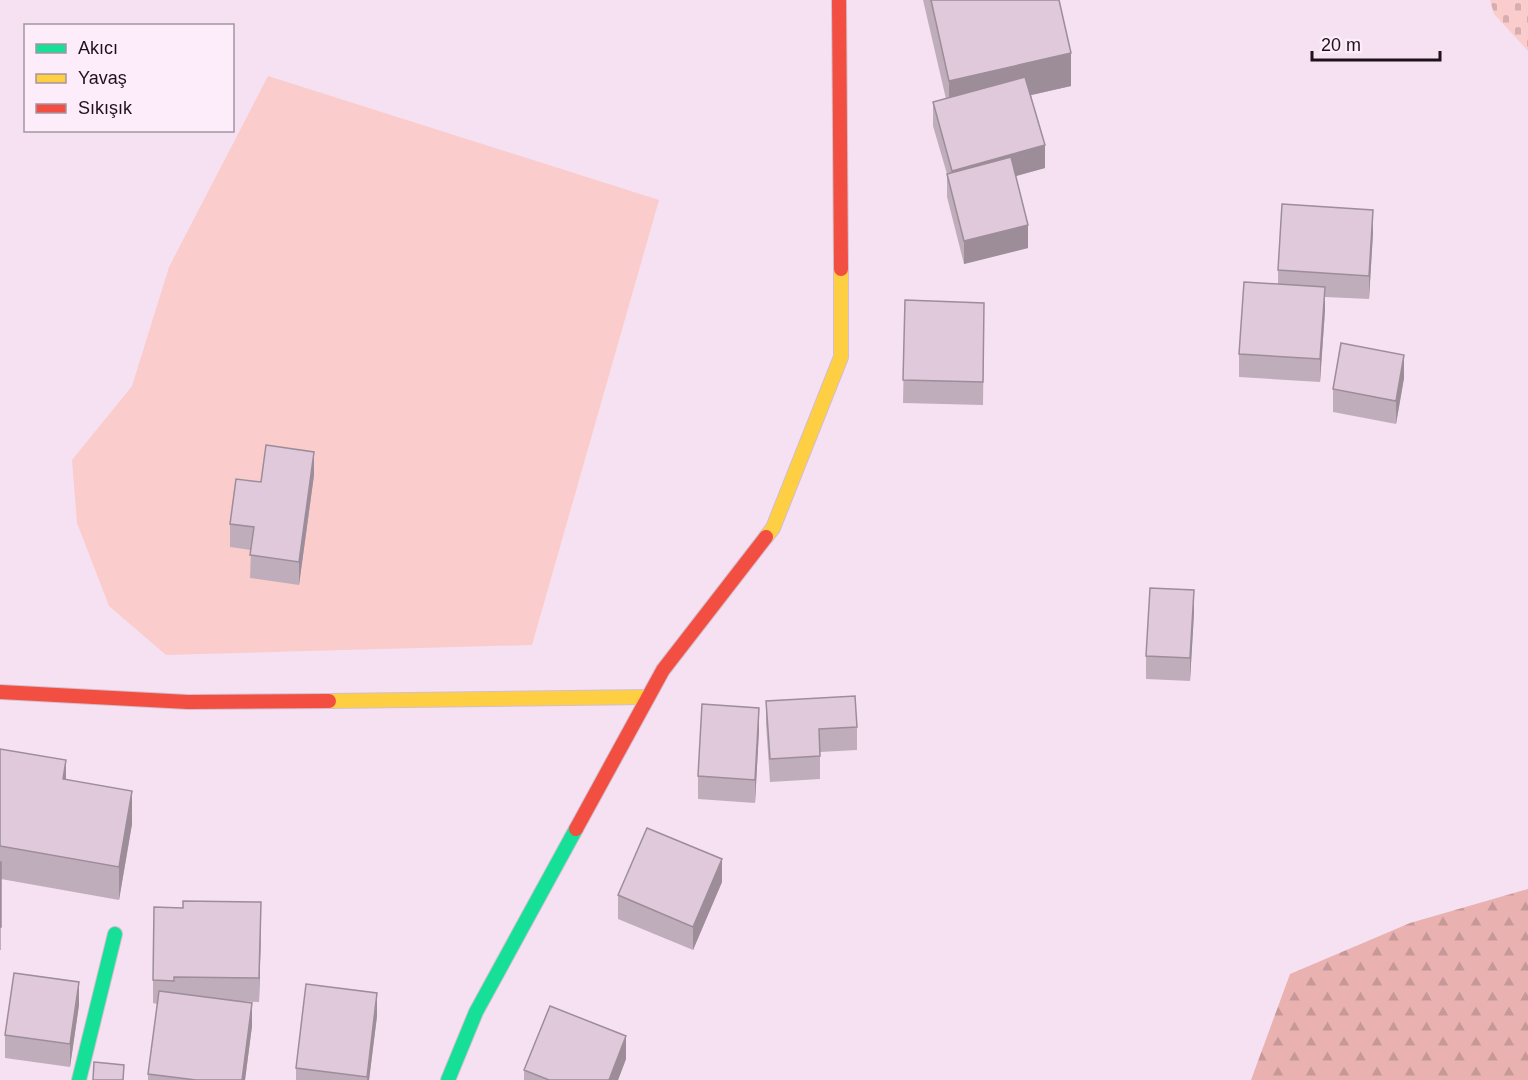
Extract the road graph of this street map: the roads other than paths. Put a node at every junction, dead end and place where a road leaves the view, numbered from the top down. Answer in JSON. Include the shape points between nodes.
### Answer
{"nodes":[{"id":1,"x":839,"y":0,"type":"edge"},
{"id":2,"x":0,"y":692,"type":"edge"},
{"id":3,"x":648,"y":697,"type":"junction"},
{"id":4,"x":115,"y":934,"type":"dead end"},
{"id":5,"x":79,"y":1080,"type":"edge"},
{"id":6,"x":448,"y":1080,"type":"edge"}],
"edges":[{"from":1,"to":3,"type":"street","via":[[841,357],[773,528],[663,670]]},
{"from":2,"to":3,"type":"street","via":[[188,702]]},
{"from":3,"to":6,"type":"street","via":[[476,1012]]},
{"from":4,"to":5,"type":"street"}]}
